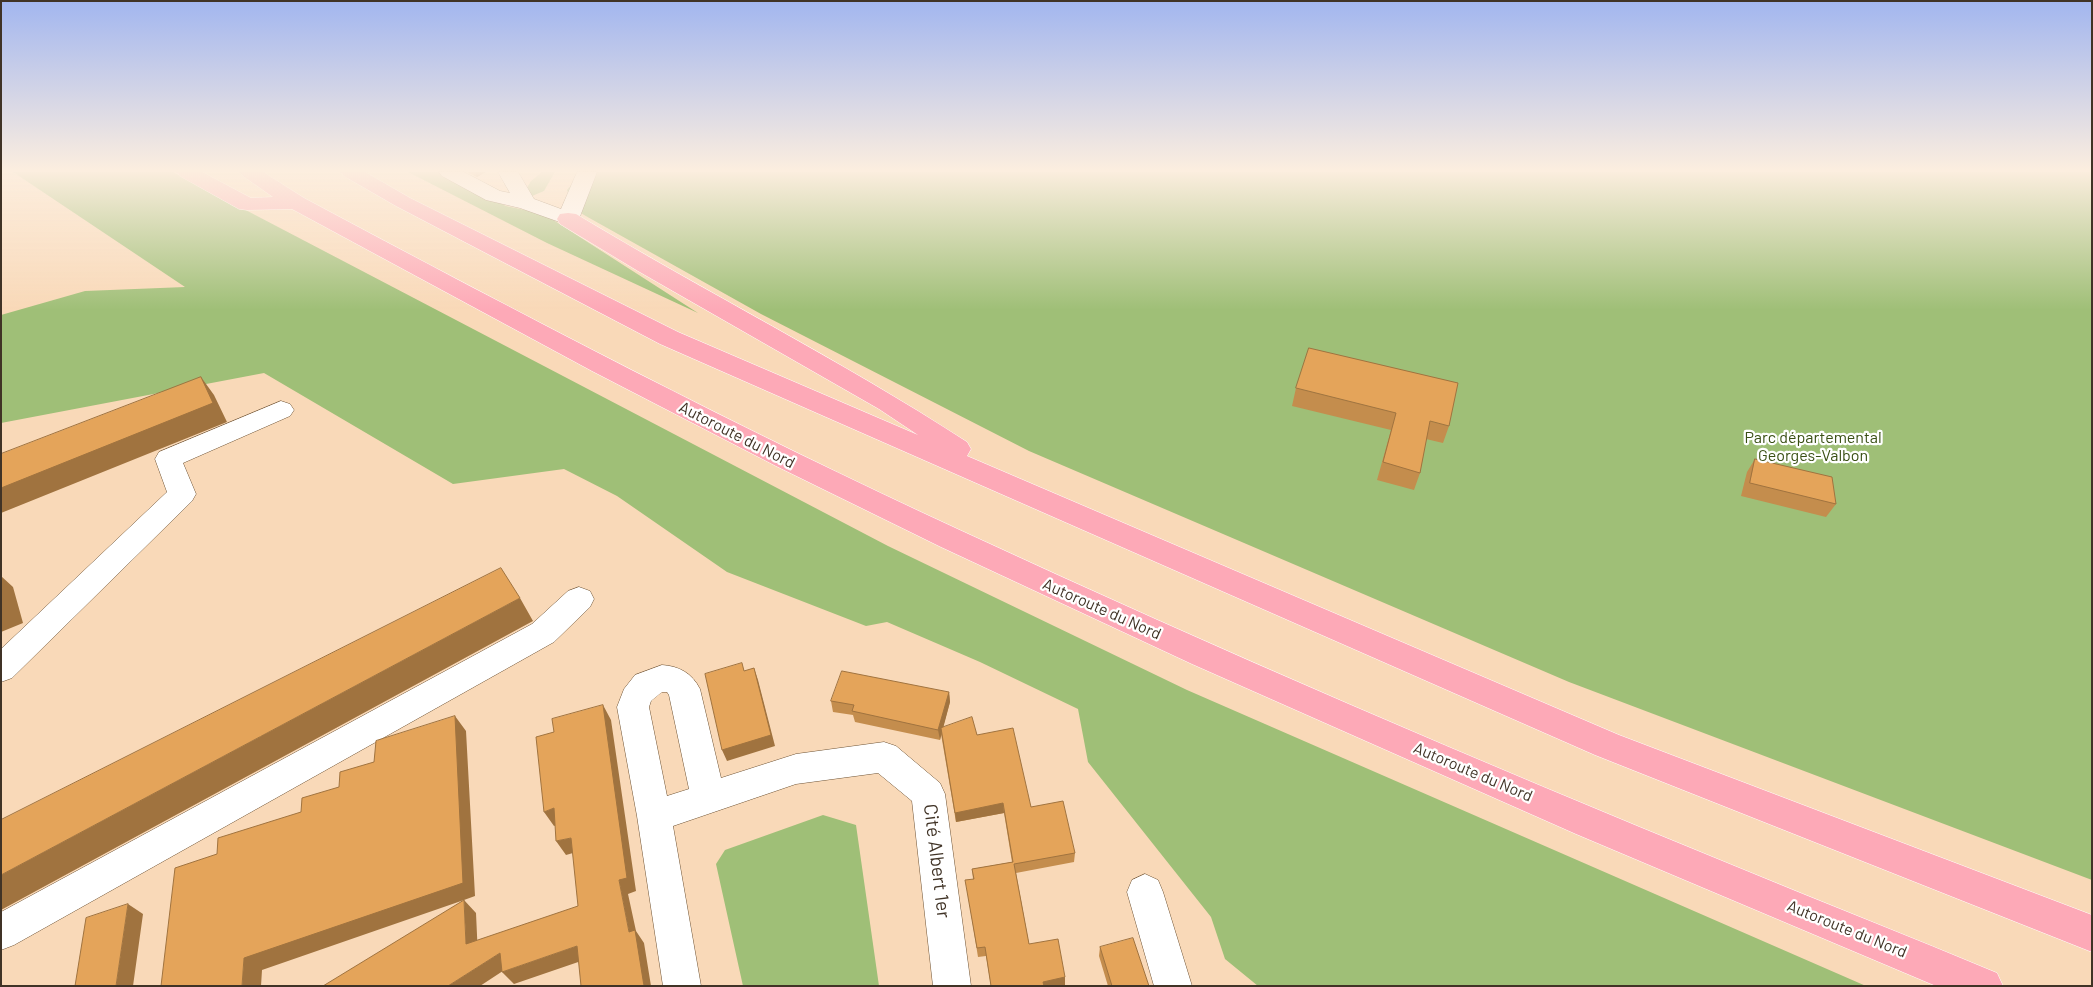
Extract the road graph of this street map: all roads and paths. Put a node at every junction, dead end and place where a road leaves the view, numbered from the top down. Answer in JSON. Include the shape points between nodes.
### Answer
{"nodes":[{"id":1,"x":324,"y":218,"type":"edge"},
{"id":2,"x":435,"y":218,"type":"edge"},
{"id":3,"x":568,"y":219,"type":"edge"},
{"id":4,"x":281,"y":410,"type":"dead end"},
{"id":5,"x":1017,"y":489,"type":"junction"},
{"id":6,"x":579,"y":599,"type":"dead end"},
{"id":7,"x":1,"y":669,"type":"edge"},
{"id":8,"x":708,"y":797,"type":"junction"},
{"id":9,"x":654,"y":816,"type":"junction"},
{"id":10,"x":1145,"y":892,"type":"dead end"},
{"id":11,"x":1,"y":932,"type":"edge"},
{"id":12,"x":2092,"y":934,"type":"edge"},
{"id":13,"x":682,"y":986,"type":"edge"},
{"id":14,"x":952,"y":986,"type":"edge"},
{"id":15,"x":1173,"y":986,"type":"edge"},
{"id":16,"x":1984,"y":986,"type":"edge"}],
"edges":[{"from":1,"to":16,"type":"highway","name":"Autoroute du Nord","via":[[616,374],[991,558],[1582,820]]},
{"from":2,"to":5,"type":"highway","via":[[670,338]]},
{"from":3,"to":5,"type":"highway","via":[[888,403]]},
{"from":4,"to":7,"type":"street","via":[[168,458],[182,494]]},
{"from":5,"to":12,"type":"highway","via":[[1607,745]]},
{"from":6,"to":11,"type":"street","via":[[543,633]]},
{"from":8,"to":9,"type":"street","name":"Cité Albert 1er"},
{"from":8,"to":9,"type":"street","via":[[684,689],[674,680],[650,682],[638,692],[633,707]]},
{"from":8,"to":14,"type":"street","name":"Cité Albert 1er","via":[[796,769],[884,757],[928,794]]},
{"from":9,"to":13,"type":"street"},
{"from":10,"to":15,"type":"street"}]}
